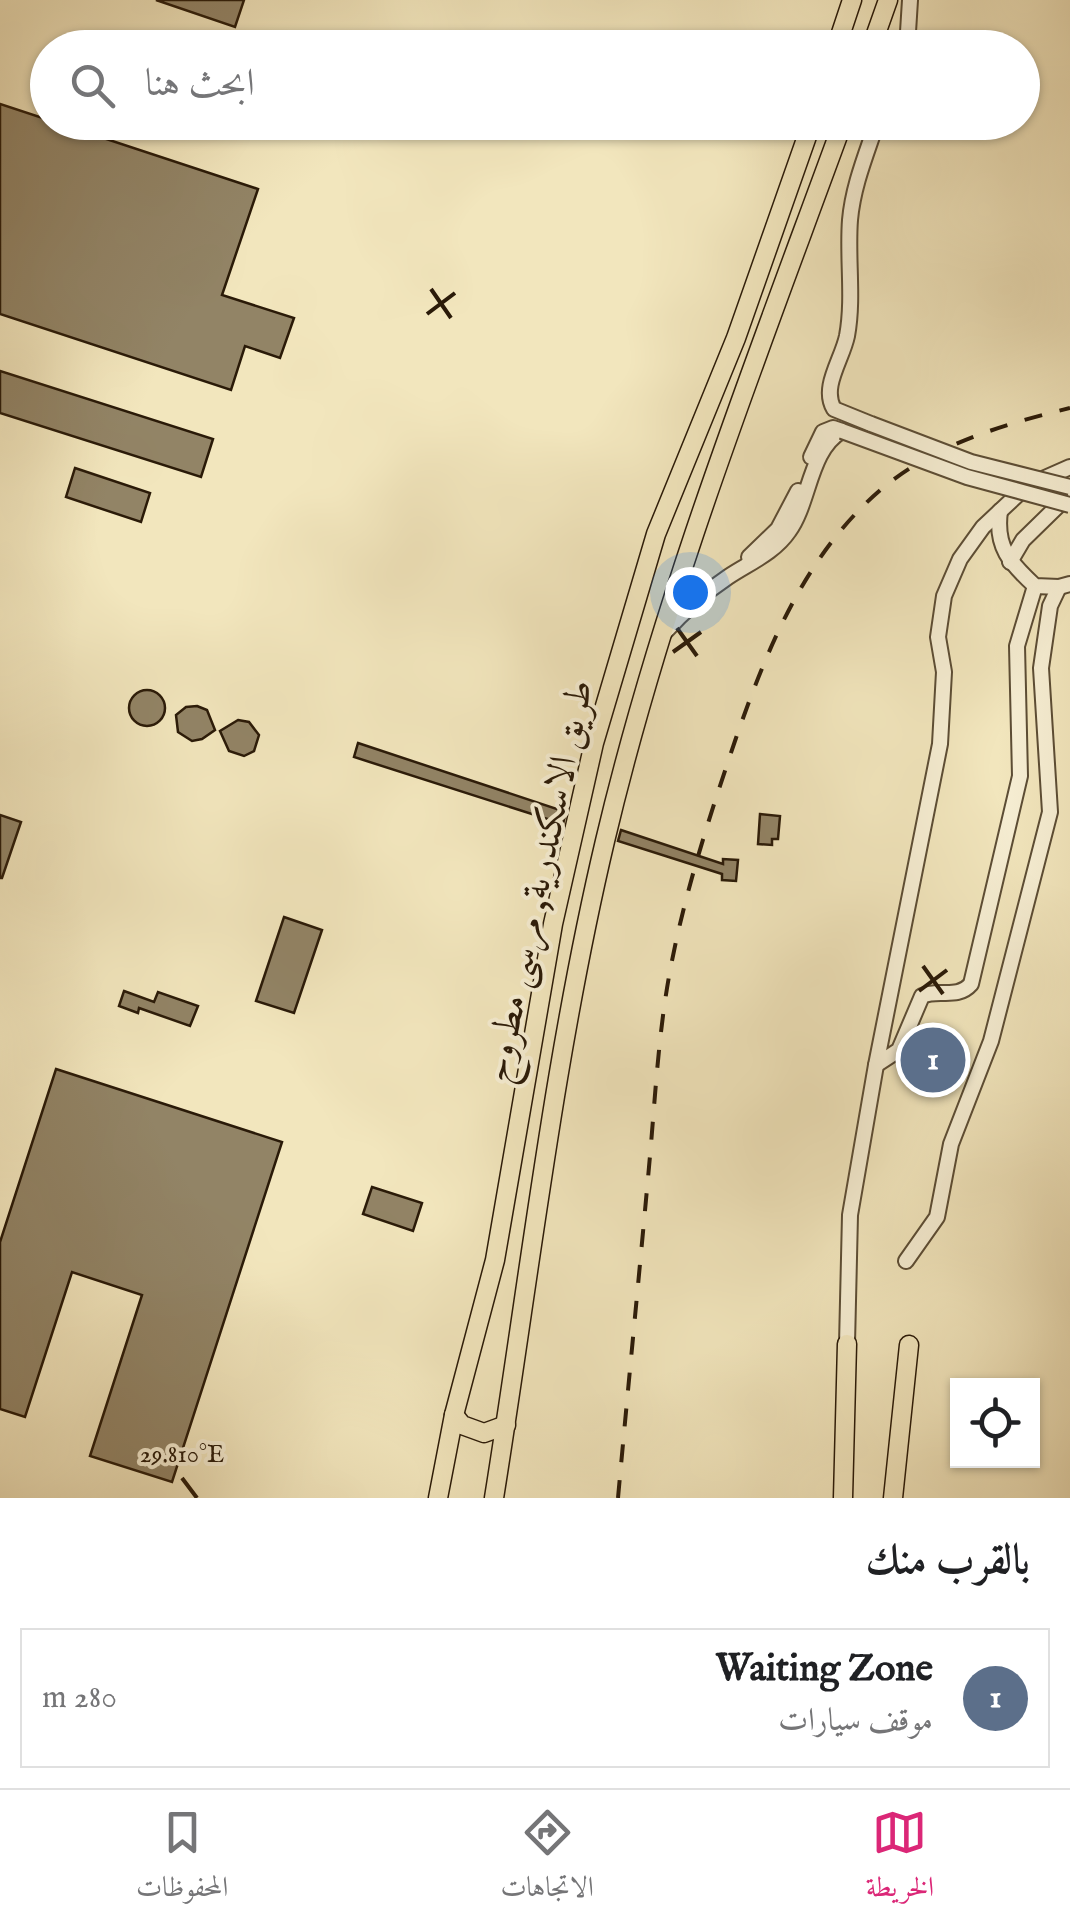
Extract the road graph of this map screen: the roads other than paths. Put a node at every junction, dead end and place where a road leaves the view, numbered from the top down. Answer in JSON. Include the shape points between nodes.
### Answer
{"nodes":[{"id":1,"x":852,"y":0,"type":"edge"},
{"id":2,"x":888,"y":0,"type":"edge"},
{"id":3,"x":910,"y":0,"type":"edge"},
{"id":4,"x":842,"y":30,"type":"edge"},
{"id":5,"x":877,"y":30,"type":"edge"},
{"id":6,"x":908,"y":30,"type":"edge"},
{"id":7,"x":806,"y":140,"type":"edge"},
{"id":8,"x":836,"y":140,"type":"edge"},
{"id":9,"x":871,"y":140,"type":"edge"},
{"id":10,"x":894,"y":431,"type":"junction"},
{"id":11,"x":887,"y":449,"type":"junction"},
{"id":12,"x":1070,"y":467,"type":"edge"},
{"id":13,"x":1070,"y":490,"type":"edge"},
{"id":14,"x":1070,"y":505,"type":"edge"},
{"id":15,"x":1000,"y":512,"type":"junction"},
{"id":16,"x":1010,"y":562,"type":"junction"},
{"id":17,"x":1064,"y":585,"type":"edge"},
{"id":18,"x":1035,"y":586,"type":"junction"},
{"id":19,"x":660,"y":637,"type":"junction"},
{"id":20,"x":876,"y":1065,"type":"junction"},
{"id":21,"x":906,"y":1261,"type":"dead end"},
{"id":22,"x":847,"y":1344,"type":"joint"},
{"id":23,"x":909,"y":1345,"type":"dead end"},
{"id":24,"x":454,"y":1415,"type":"junction"},
{"id":25,"x":506,"y":1424,"type":"junction"},
{"id":26,"x":438,"y":1498,"type":"edge"},
{"id":27,"x":494,"y":1498,"type":"edge"},
{"id":28,"x":843,"y":1498,"type":"edge"},
{"id":29,"x":893,"y":1498,"type":"edge"}],
"edges":[{"from":1,"to":4,"type":"main road"},
{"from":2,"to":5,"type":"main road"},
{"from":3,"to":6,"type":"street"},
{"from":7,"to":24,"type":"main road","name":"طريق الاسكندرية, مرسى مطروح","via":[[736,338],[656,534],[594,743],[553,924],[494,1260]]},
{"from":8,"to":19,"type":"main road","name":"طريق الاسكندرية, مرسى مطروح"},
{"from":9,"to":10,"type":"street","bridge":true,"via":[[853,199],[850,314],[828,390],[834,409]]},
{"from":10,"to":11,"type":"street","bridge":true},
{"from":10,"to":13,"type":"street","bridge":true},
{"from":11,"to":14,"type":"street","bridge":true},
{"from":11,"to":19,"type":"street","bridge":true,"via":[[842,431],[824,447],[785,537]]},
{"from":12,"to":15,"type":"street","via":[[1027,486]]},
{"from":13,"to":16,"type":"street"},
{"from":15,"to":16,"type":"street","via":[[997,532]]},
{"from":15,"to":20,"type":"street","via":[[960,559],[944,596],[940,744]]},
{"from":16,"to":18,"type":"street"},
{"from":17,"to":18,"type":"street"},
{"from":17,"to":21,"type":"street","via":[[1050,606],[1042,668],[1050,812],[991,1041],[951,1144],[937,1217]]},
{"from":18,"to":20,"type":"street","via":[[1017,646],[1020,776],[970,984],[962,992],[922,996],[899,1050]]},
{"from":19,"to":25,"type":"main road","name":"طريق الاسكندرية, مرسى مطروح","via":[[585,930]]},
{"from":20,"to":22,"type":"street","via":[[850,1216]]},
{"from":22,"to":28,"type":"main road"},
{"from":23,"to":29,"type":"main road"},
{"from":24,"to":25,"type":"main road","via":[[484,1433]]},
{"from":24,"to":26,"type":"main road","name":"طريق الاسكندرية, مرسى مطروح"},
{"from":25,"to":27,"type":"main road","name":"طريق الاسكندرية, مرسى مطروح"}]}
